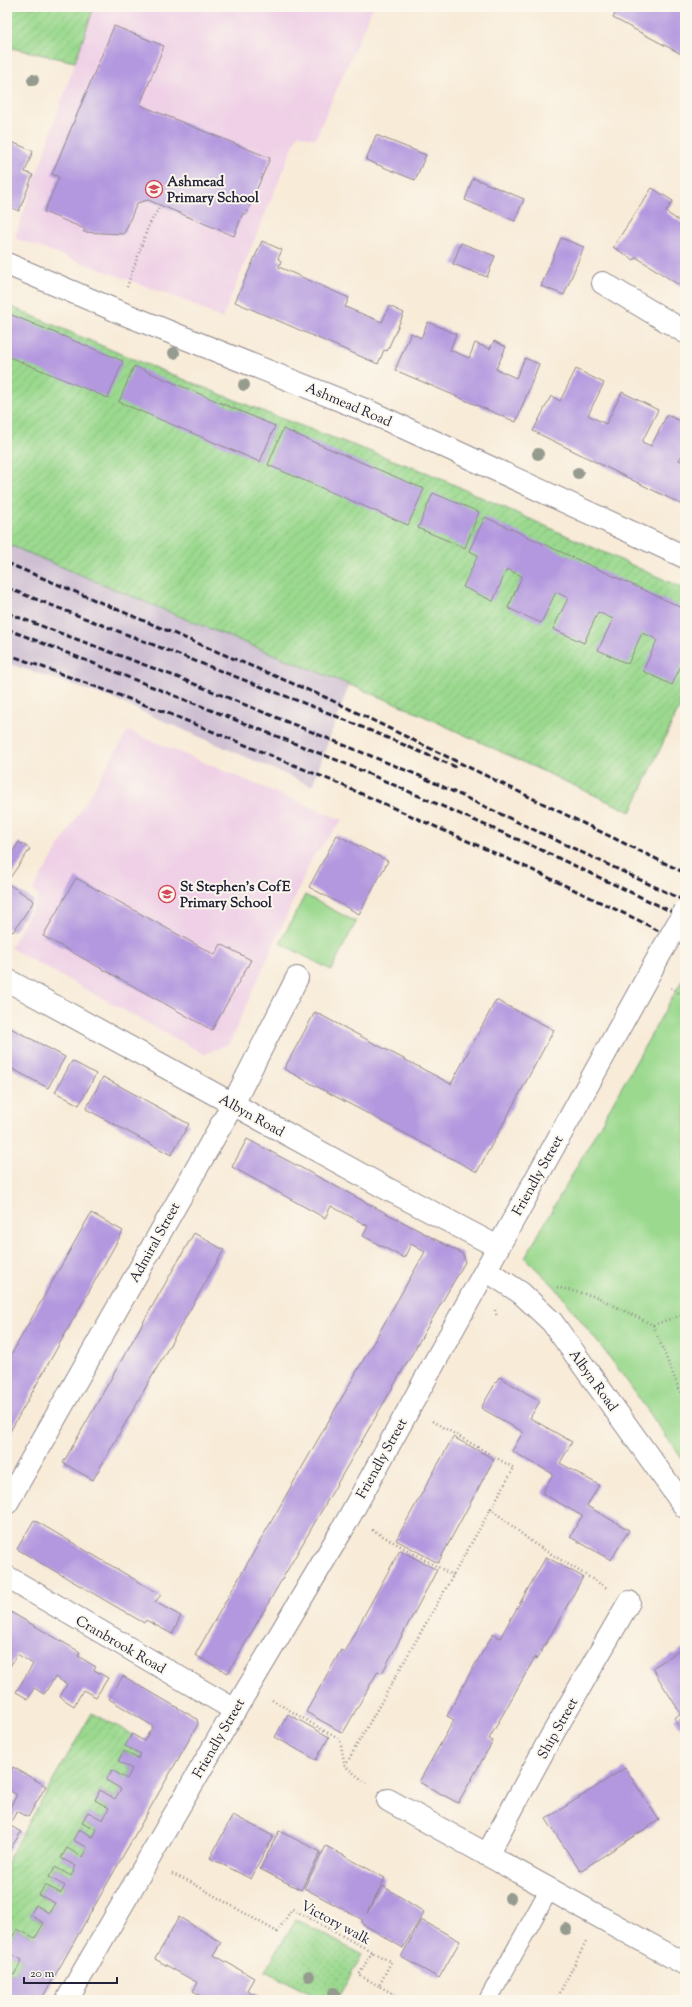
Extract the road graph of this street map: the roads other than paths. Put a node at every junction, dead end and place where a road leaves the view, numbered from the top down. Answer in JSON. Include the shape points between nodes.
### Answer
{"nodes":[{"id":1,"x":7,"y":264,"type":"edge"},
{"id":2,"x":603,"y":283,"type":"dead end"},
{"id":3,"x":685,"y":332,"type":"edge"},
{"id":4,"x":685,"y":556,"type":"edge"},
{"id":5,"x":685,"y":911,"type":"edge"},
{"id":6,"x":297,"y":978,"type":"dead end"},
{"id":7,"x":7,"y":980,"type":"edge"},
{"id":8,"x":232,"y":1104,"type":"junction"},
{"id":9,"x":498,"y":1247,"type":"junction"},
{"id":10,"x":486,"y":1270,"type":"junction"},
{"id":11,"x":7,"y":1503,"type":"edge"},
{"id":12,"x":685,"y":1507,"type":"edge"},
{"id":13,"x":7,"y":1577,"type":"edge"},
{"id":14,"x":629,"y":1602,"type":"road end"},
{"id":15,"x":234,"y":1710,"type":"junction"},
{"id":16,"x":388,"y":1800,"type":"road end"},
{"id":17,"x":487,"y":1855,"type":"junction"},
{"id":18,"x":550,"y":1888,"type":"junction"},
{"id":19,"x":685,"y":1964,"type":"edge"},
{"id":20,"x":74,"y":1997,"type":"edge"},
{"id":21,"x":488,"y":2000,"type":"edge"}],
"edges":[{"from":1,"to":4,"type":"street","name":"Ashmead Road","via":[[370,412]]},
{"from":2,"to":3,"type":"street"},
{"from":5,"to":9,"type":"street","name":"Friendly Street","bridge":true},
{"from":6,"to":8,"type":"street","name":"Admiral Street"},
{"from":7,"to":8,"type":"street","name":"Albyn Road"},
{"from":8,"to":9,"type":"street","name":"Albyn Road"},
{"from":8,"to":11,"type":"street","name":"Admiral Street"},
{"from":9,"to":10,"type":"street","name":"Friendly Street"},
{"from":10,"to":12,"type":"street","name":"Albyn Road","via":[[521,1293],[552,1322]]},
{"from":10,"to":15,"type":"street","name":"Friendly Street","via":[[342,1530]]},
{"from":13,"to":15,"type":"street","name":"Cranbrook Road"},
{"from":14,"to":17,"type":"street","name":"Ship Street","via":[[552,1735]]},
{"from":15,"to":20,"type":"street","name":"Friendly Street"},
{"from":16,"to":17,"type":"street"},
{"from":17,"to":18,"type":"street"},
{"from":18,"to":19,"type":"street"},
{"from":18,"to":21,"type":"lane"}]}
